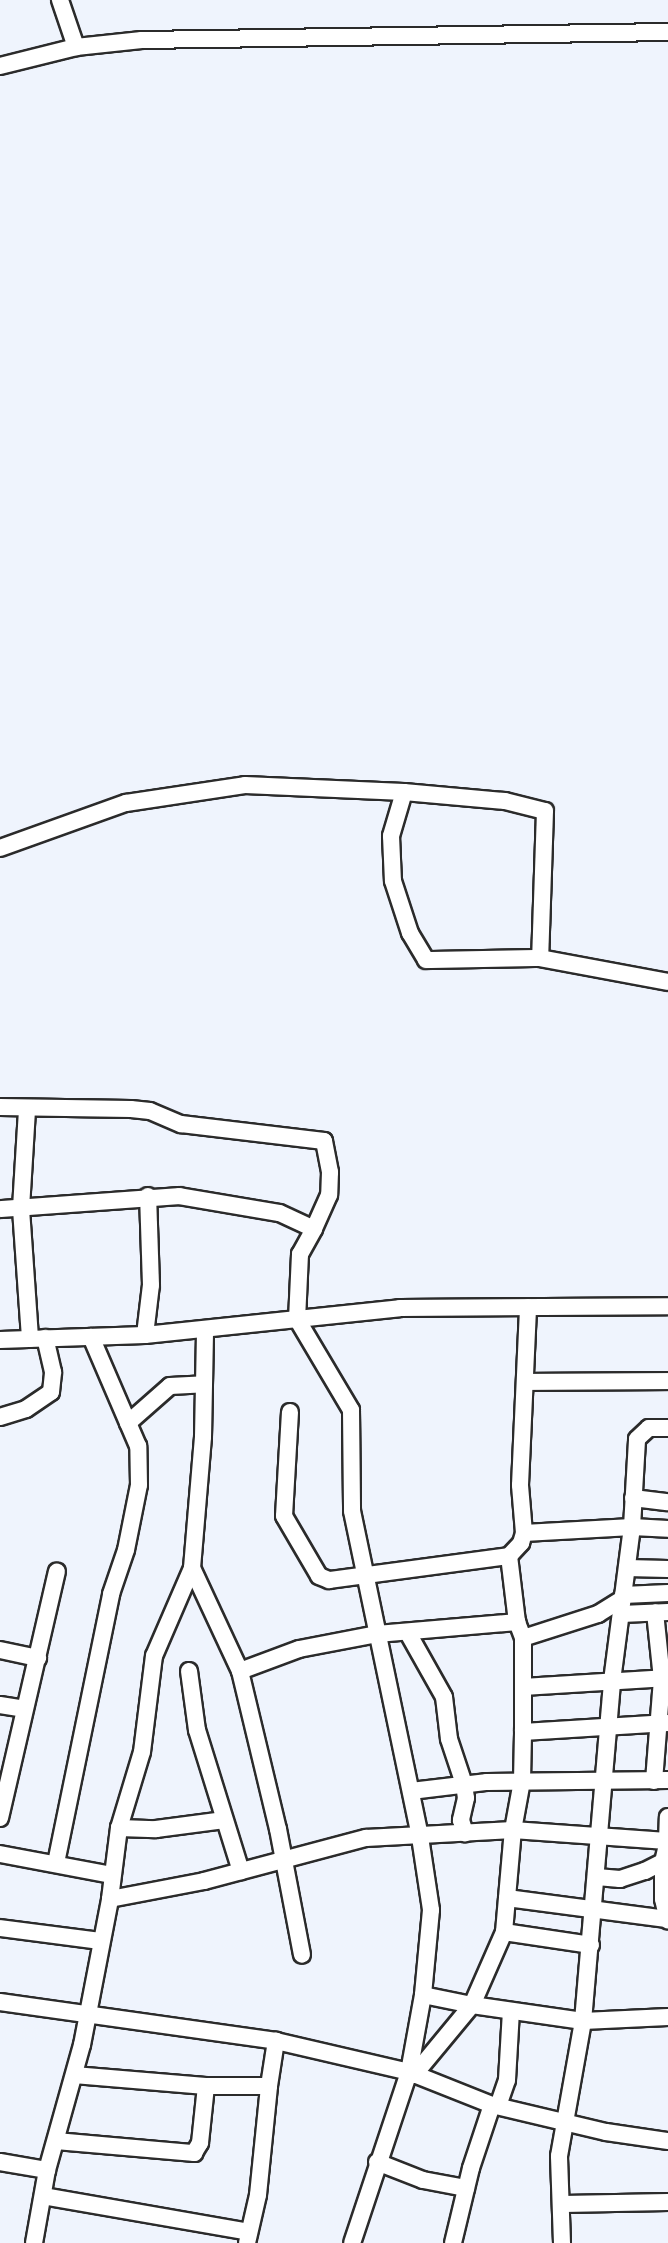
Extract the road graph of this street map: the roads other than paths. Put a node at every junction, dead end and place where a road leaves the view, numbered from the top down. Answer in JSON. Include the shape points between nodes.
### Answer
{"nodes":[{"id":1,"x":60,"y":0,"type":"edge"},
{"id":2,"x":668,"y":32,"type":"edge"},
{"id":3,"x":76,"y":47,"type":"junction"},
{"id":4,"x":0,"y":66,"type":"edge"},
{"id":5,"x":404,"y":792,"type":"junction"},
{"id":6,"x":0,"y":848,"type":"edge"},
{"id":7,"x":540,"y":958,"type":"junction"},
{"id":8,"x":668,"y":982,"type":"edge"},
{"id":9,"x":0,"y":1107,"type":"edge"},
{"id":10,"x":27,"y":1110,"type":"junction"},
{"id":11,"x":148,"y":1196,"type":"junction"},
{"id":12,"x":0,"y":1209,"type":"edge"},
{"id":13,"x":21,"y":1209,"type":"junction"},
{"id":14,"x":314,"y":1229,"type":"junction"},
{"id":15,"x":668,"y":1306,"type":"edge"},
{"id":16,"x":528,"y":1307,"type":"junction"},
{"id":17,"x":297,"y":1319,"type":"junction"},
{"id":18,"x":205,"y":1329,"type":"junction"},
{"id":19,"x":145,"y":1335,"type":"junction"},
{"id":20,"x":91,"y":1337,"type":"junction"},
{"id":21,"x":37,"y":1338,"type":"junction"},
{"id":22,"x":0,"y":1340,"type":"edge"},
{"id":23,"x":668,"y":1381,"type":"edge"},
{"id":24,"x":525,"y":1382,"type":"junction"},
{"id":25,"x":204,"y":1384,"type":"junction"},
{"id":26,"x":290,"y":1412,"type":"dead end"},
{"id":27,"x":0,"y":1417,"type":"edge"},
{"id":28,"x":128,"y":1423,"type":"junction"},
{"id":29,"x":668,"y":1428,"type":"edge"},
{"id":30,"x":633,"y":1498,"type":"junction"},
{"id":31,"x":668,"y":1502,"type":"edge"},
{"id":32,"x":632,"y":1527,"type":"junction"},
{"id":33,"x":668,"y":1529,"type":"edge"},
{"id":34,"x":524,"y":1533,"type":"junction"},
{"id":35,"x":509,"y":1556,"type":"junction"},
{"id":36,"x":192,"y":1568,"type":"junction"},
{"id":37,"x":627,"y":1568,"type":"junction"},
{"id":38,"x":668,"y":1569,"type":"edge"},
{"id":39,"x":57,"y":1572,"type":"dead end"},
{"id":40,"x":367,"y":1575,"type":"junction"},
{"id":41,"x":668,"y":1593,"type":"edge"},
{"id":42,"x":622,"y":1603,"type":"junction"},
{"id":43,"x":662,"y":1612,"type":"edge"},
{"id":44,"x":520,"y":1630,"type":"junction"},
{"id":45,"x":408,"y":1633,"type":"junction"},
{"id":46,"x":377,"y":1634,"type":"junction"},
{"id":47,"x":0,"y":1650,"type":"edge"},
{"id":48,"x":38,"y":1658,"type":"junction"},
{"id":49,"x":189,"y":1671,"type":"dead end"},
{"id":50,"x":240,"y":1671,"type":"junction"},
{"id":51,"x":665,"y":1679,"type":"edge"},
{"id":52,"x":612,"y":1681,"type":"junction"},
{"id":53,"x":523,"y":1687,"type":"junction"},
{"id":54,"x":0,"y":1705,"type":"edge"},
{"id":55,"x":24,"y":1709,"type":"junction"},
{"id":56,"x":664,"y":1723,"type":"edge"},
{"id":57,"x":611,"y":1725,"type":"junction"},
{"id":58,"x":523,"y":1732,"type":"junction"},
{"id":59,"x":661,"y":1780,"type":"edge"},
{"id":60,"x":522,"y":1781,"type":"junction"},
{"id":61,"x":605,"y":1782,"type":"junction"},
{"id":62,"x":464,"y":1784,"type":"junction"},
{"id":63,"x":411,"y":1791,"type":"junction"},
{"id":64,"x":668,"y":1817,"type":"edge"},
{"id":65,"x":0,"y":1818,"type":"edge"},
{"id":66,"x":224,"y":1820,"type":"junction"},
{"id":67,"x":119,"y":1828,"type":"junction"},
{"id":68,"x":513,"y":1830,"type":"junction"},
{"id":69,"x":465,"y":1833,"type":"junction"},
{"id":70,"x":420,"y":1837,"type":"junction"},
{"id":71,"x":600,"y":1838,"type":"junction"},
{"id":72,"x":668,"y":1841,"type":"edge"},
{"id":73,"x":0,"y":1855,"type":"edge"},
{"id":74,"x":284,"y":1857,"type":"junction"},
{"id":75,"x":663,"y":1862,"type":"junction"},
{"id":76,"x":56,"y":1863,"type":"junction"},
{"id":77,"x":241,"y":1871,"type":"junction"},
{"id":78,"x":111,"y":1875,"type":"junction"},
{"id":79,"x":597,"y":1877,"type":"junction"},
{"id":80,"x":507,"y":1898,"type":"junction"},
{"id":81,"x":110,"y":1899,"type":"junction"},
{"id":82,"x":595,"y":1910,"type":"junction"},
{"id":83,"x":668,"y":1920,"type":"edge"},
{"id":84,"x":0,"y":1928,"type":"edge"},
{"id":85,"x":504,"y":1932,"type":"junction"},
{"id":86,"x":100,"y":1941,"type":"junction"},
{"id":87,"x":591,"y":1945,"type":"junction"},
{"id":88,"x":302,"y":1955,"type":"dead end"},
{"id":89,"x":423,"y":1995,"type":"junction"},
{"id":90,"x":0,"y":2002,"type":"edge"},
{"id":91,"x":472,"y":2005,"type":"junction"},
{"id":92,"x":511,"y":2011,"type":"junction"},
{"id":93,"x":88,"y":2014,"type":"junction"},
{"id":94,"x":668,"y":2017,"type":"edge"},
{"id":95,"x":583,"y":2021,"type":"junction"},
{"id":96,"x":276,"y":2041,"type":"junction"},
{"id":97,"x":412,"y":2074,"type":"junction"},
{"id":98,"x":74,"y":2075,"type":"junction"},
{"id":99,"x":206,"y":2086,"type":"junction"},
{"id":100,"x":269,"y":2086,"type":"junction"},
{"id":101,"x":495,"y":2106,"type":"junction"},
{"id":102,"x":566,"y":2121,"type":"junction"},
{"id":103,"x":56,"y":2141,"type":"junction"},
{"id":104,"x":668,"y":2141,"type":"edge"},
{"id":105,"x":0,"y":2162,"type":"edge"},
{"id":106,"x":377,"y":2162,"type":"junction"},
{"id":107,"x":47,"y":2170,"type":"junction"},
{"id":108,"x":466,"y":2188,"type":"junction"},
{"id":109,"x":43,"y":2196,"type":"junction"},
{"id":110,"x":668,"y":2202,"type":"edge"},
{"id":111,"x":563,"y":2204,"type":"junction"},
{"id":112,"x":248,"y":2237,"type":"edge"},
{"id":113,"x":34,"y":2243,"type":"edge"},
{"id":114,"x":352,"y":2243,"type":"edge"},
{"id":115,"x":453,"y":2243,"type":"edge"},
{"id":116,"x":562,"y":2243,"type":"edge"}],
"edges":[{"from":1,"to":3,"type":"street"},
{"from":2,"to":3,"type":"street","via":[[142,40]]},
{"from":3,"to":4,"type":"street"},
{"from":5,"to":6,"type":"street","via":[[245,785],[187,791],[126,803]]},
{"from":5,"to":7,"type":"street","via":[[505,801],[545,811]]},
{"from":5,"to":7,"type":"street","via":[[391,836],[393,881],[410,933],[426,960]]},
{"from":7,"to":8,"type":"street"},
{"from":9,"to":10,"type":"street"},
{"from":10,"to":13,"type":"street"},
{"from":10,"to":14,"type":"street","via":[[131,1109],[181,1124],[324,1141],[330,1182]]},
{"from":11,"to":13,"type":"street"},
{"from":11,"to":14,"type":"street","via":[[266,1210]]},
{"from":11,"to":19,"type":"street","via":[[151,1285]]},
{"from":12,"to":13,"type":"street"},
{"from":13,"to":21,"type":"street"},
{"from":14,"to":17,"type":"street","via":[[300,1254]]},
{"from":15,"to":16,"type":"street"},
{"from":16,"to":17,"type":"street","via":[[400,1308]]},
{"from":16,"to":24,"type":"street"},
{"from":17,"to":18,"type":"street"},
{"from":17,"to":40,"type":"street","via":[[351,1410],[352,1511]]},
{"from":18,"to":19,"type":"street"},
{"from":18,"to":25,"type":"street"},
{"from":19,"to":20,"type":"street"},
{"from":20,"to":21,"type":"street"},
{"from":20,"to":28,"type":"street"},
{"from":21,"to":22,"type":"street"},
{"from":21,"to":27,"type":"street","via":[[53,1372],[51,1392],[26,1409]]},
{"from":23,"to":24,"type":"street"},
{"from":24,"to":34,"type":"street","via":[[520,1485]]},
{"from":25,"to":28,"type":"street","via":[[170,1386]]},
{"from":25,"to":36,"type":"street"},
{"from":26,"to":40,"type":"street","via":[[284,1506],[288,1526],[319,1576],[329,1580]]},
{"from":28,"to":76,"type":"street","via":[[138,1446],[139,1485]]},
{"from":29,"to":30,"type":"street","via":[[649,1428],[637,1439]]},
{"from":30,"to":31,"type":"street"},
{"from":30,"to":32,"type":"street"},
{"from":32,"to":33,"type":"street"},
{"from":32,"to":34,"type":"street"},
{"from":32,"to":37,"type":"street"},
{"from":34,"to":35,"type":"street"},
{"from":35,"to":40,"type":"street"},
{"from":35,"to":44,"type":"street"},
{"from":36,"to":50,"type":"street"},
{"from":36,"to":67,"type":"street","via":[[154,1656],[142,1752]]},
{"from":37,"to":38,"type":"street"},
{"from":37,"to":42,"type":"street"},
{"from":39,"to":48,"type":"street"},
{"from":40,"to":46,"type":"street"},
{"from":41,"to":42,"type":"street"},
{"from":42,"to":43,"type":"street"},
{"from":42,"to":44,"type":"street","via":[[598,1614]]},
{"from":42,"to":52,"type":"street"},
{"from":43,"to":51,"type":"street"},
{"from":44,"to":45,"type":"street"},
{"from":44,"to":53,"type":"street"},
{"from":45,"to":46,"type":"street"},
{"from":45,"to":62,"type":"street","via":[[443,1691],[449,1739]]},
{"from":46,"to":50,"type":"street","via":[[294,1650]]},
{"from":46,"to":63,"type":"street"},
{"from":47,"to":48,"type":"street"},
{"from":48,"to":55,"type":"street"},
{"from":49,"to":66,"type":"street","via":[[197,1730]]},
{"from":50,"to":74,"type":"street"},
{"from":51,"to":52,"type":"street"},
{"from":51,"to":56,"type":"street"},
{"from":52,"to":53,"type":"street"},
{"from":52,"to":57,"type":"street"},
{"from":53,"to":58,"type":"street"},
{"from":54,"to":55,"type":"street"},
{"from":55,"to":65,"type":"street"},
{"from":56,"to":57,"type":"street"},
{"from":56,"to":59,"type":"street"},
{"from":57,"to":58,"type":"street"},
{"from":57,"to":61,"type":"street"},
{"from":58,"to":60,"type":"street"},
{"from":59,"to":61,"type":"street"},
{"from":60,"to":61,"type":"street"},
{"from":60,"to":62,"type":"street"},
{"from":60,"to":68,"type":"street"},
{"from":61,"to":71,"type":"street"},
{"from":62,"to":63,"type":"street"},
{"from":62,"to":69,"type":"street"},
{"from":63,"to":70,"type":"street"},
{"from":64,"to":72,"type":"street"},
{"from":66,"to":67,"type":"street"},
{"from":66,"to":77,"type":"street"},
{"from":67,"to":78,"type":"street"},
{"from":68,"to":69,"type":"street"},
{"from":68,"to":71,"type":"street"},
{"from":68,"to":80,"type":"street"},
{"from":69,"to":70,"type":"street"},
{"from":70,"to":74,"type":"street","via":[[366,1838]]},
{"from":70,"to":89,"type":"street","via":[[431,1910]]},
{"from":71,"to":72,"type":"street"},
{"from":71,"to":79,"type":"street"},
{"from":72,"to":75,"type":"street"},
{"from":73,"to":76,"type":"street"},
{"from":74,"to":77,"type":"street"},
{"from":74,"to":88,"type":"street"},
{"from":75,"to":79,"type":"street","via":[[620,1879]]},
{"from":75,"to":83,"type":"street"},
{"from":76,"to":78,"type":"street"},
{"from":77,"to":81,"type":"street"},
{"from":78,"to":81,"type":"street"},
{"from":79,"to":82,"type":"street"},
{"from":80,"to":82,"type":"street"},
{"from":80,"to":85,"type":"street"},
{"from":81,"to":86,"type":"street"},
{"from":82,"to":83,"type":"street"},
{"from":82,"to":87,"type":"street"},
{"from":84,"to":86,"type":"street"},
{"from":85,"to":87,"type":"street"},
{"from":85,"to":91,"type":"street"},
{"from":86,"to":93,"type":"street"},
{"from":87,"to":95,"type":"street"},
{"from":89,"to":91,"type":"street"},
{"from":89,"to":97,"type":"street"},
{"from":90,"to":93,"type":"street"},
{"from":91,"to":92,"type":"street"},
{"from":91,"to":97,"type":"street"},
{"from":92,"to":95,"type":"street"},
{"from":92,"to":101,"type":"street","via":[[507,2080]]},
{"from":93,"to":96,"type":"street"},
{"from":93,"to":98,"type":"street"},
{"from":94,"to":95,"type":"street"},
{"from":95,"to":102,"type":"street"},
{"from":96,"to":97,"type":"street"},
{"from":96,"to":100,"type":"street"},
{"from":97,"to":101,"type":"street"},
{"from":97,"to":106,"type":"street"},
{"from":98,"to":99,"type":"street"},
{"from":98,"to":103,"type":"street"},
{"from":99,"to":100,"type":"street"},
{"from":99,"to":103,"type":"street","via":[[200,2143],[194,2153]]},
{"from":100,"to":112,"type":"street","via":[[258,2195]]},
{"from":101,"to":102,"type":"street"},
{"from":101,"to":108,"type":"street"},
{"from":102,"to":104,"type":"street"},
{"from":102,"to":111,"type":"street","via":[[559,2156]]},
{"from":103,"to":107,"type":"street"},
{"from":105,"to":107,"type":"street"},
{"from":106,"to":108,"type":"street","via":[[423,2180]]},
{"from":106,"to":114,"type":"street"},
{"from":107,"to":109,"type":"street"},
{"from":108,"to":115,"type":"street"},
{"from":109,"to":112,"type":"street"},
{"from":109,"to":113,"type":"street"},
{"from":110,"to":111,"type":"street"},
{"from":111,"to":116,"type":"street"}]}
